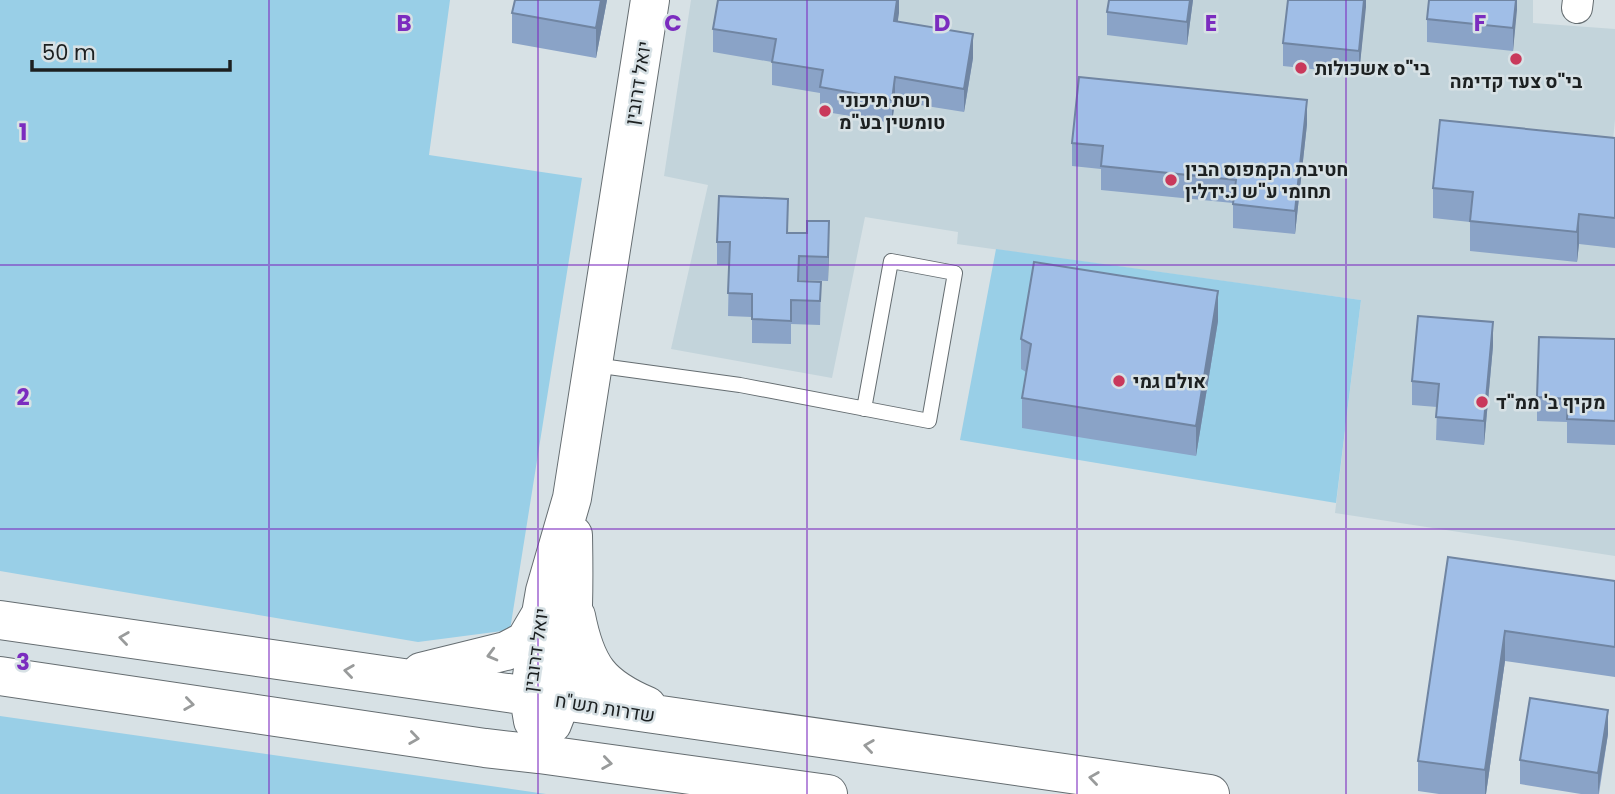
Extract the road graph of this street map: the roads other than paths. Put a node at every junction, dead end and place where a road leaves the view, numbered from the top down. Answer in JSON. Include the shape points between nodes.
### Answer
{"nodes":[{"id":1,"x":650,"y":0,"type":"edge"},
{"id":2,"x":592,"y":365,"type":"junction"},
{"id":3,"x":864,"y":409,"type":"junction"},
{"id":4,"x":558,"y":609,"type":"junction"},
{"id":5,"x":0,"y":620,"type":"edge"},
{"id":6,"x":0,"y":676,"type":"edge"},
{"id":7,"x":396,"y":678,"type":"junction"},
{"id":8,"x":545,"y":699,"type":"junction"},
{"id":9,"x":678,"y":719,"type":"junction"},
{"id":10,"x":539,"y":754,"type":"junction"},
{"id":11,"x":828,"y":794,"type":"edge"},
{"id":12,"x":1210,"y":794,"type":"edge"}],
"edges":[{"from":1,"to":2,"type":"main road","name":"יואל דרובין"},
{"from":2,"to":3,"type":"lane","via":[[740,385]]},
{"from":2,"to":4,"type":"main road","name":"יואל דרובין"},
{"from":3,"to":3,"type":"lane","via":[[929,421],[955,273],[891,261]]},
{"from":4,"to":7,"type":"main road","one_way":true,"via":[[526,641],[506,651]]},
{"from":4,"to":8,"type":"main road","name":"יואל דרובין"},
{"from":4,"to":9,"type":"main road","via":[[580,633],[595,672],[607,684]]},
{"from":7,"to":5,"type":"main road","name":"שדרות תש\"ח","one_way":true},
{"from":6,"to":10,"type":"main road","one_way":true},
{"from":7,"to":8,"type":"main road","name":"שדרות תש\"ח"},
{"from":8,"to":9,"type":"main road","name":"שדרות תש\"ח"},
{"from":8,"to":10,"type":"main road","name":"יואל דרובין"},
{"from":12,"to":9,"type":"main road","name":"שדרות תש\"ח","one_way":true},
{"from":10,"to":11,"type":"main road","one_way":true}]}
